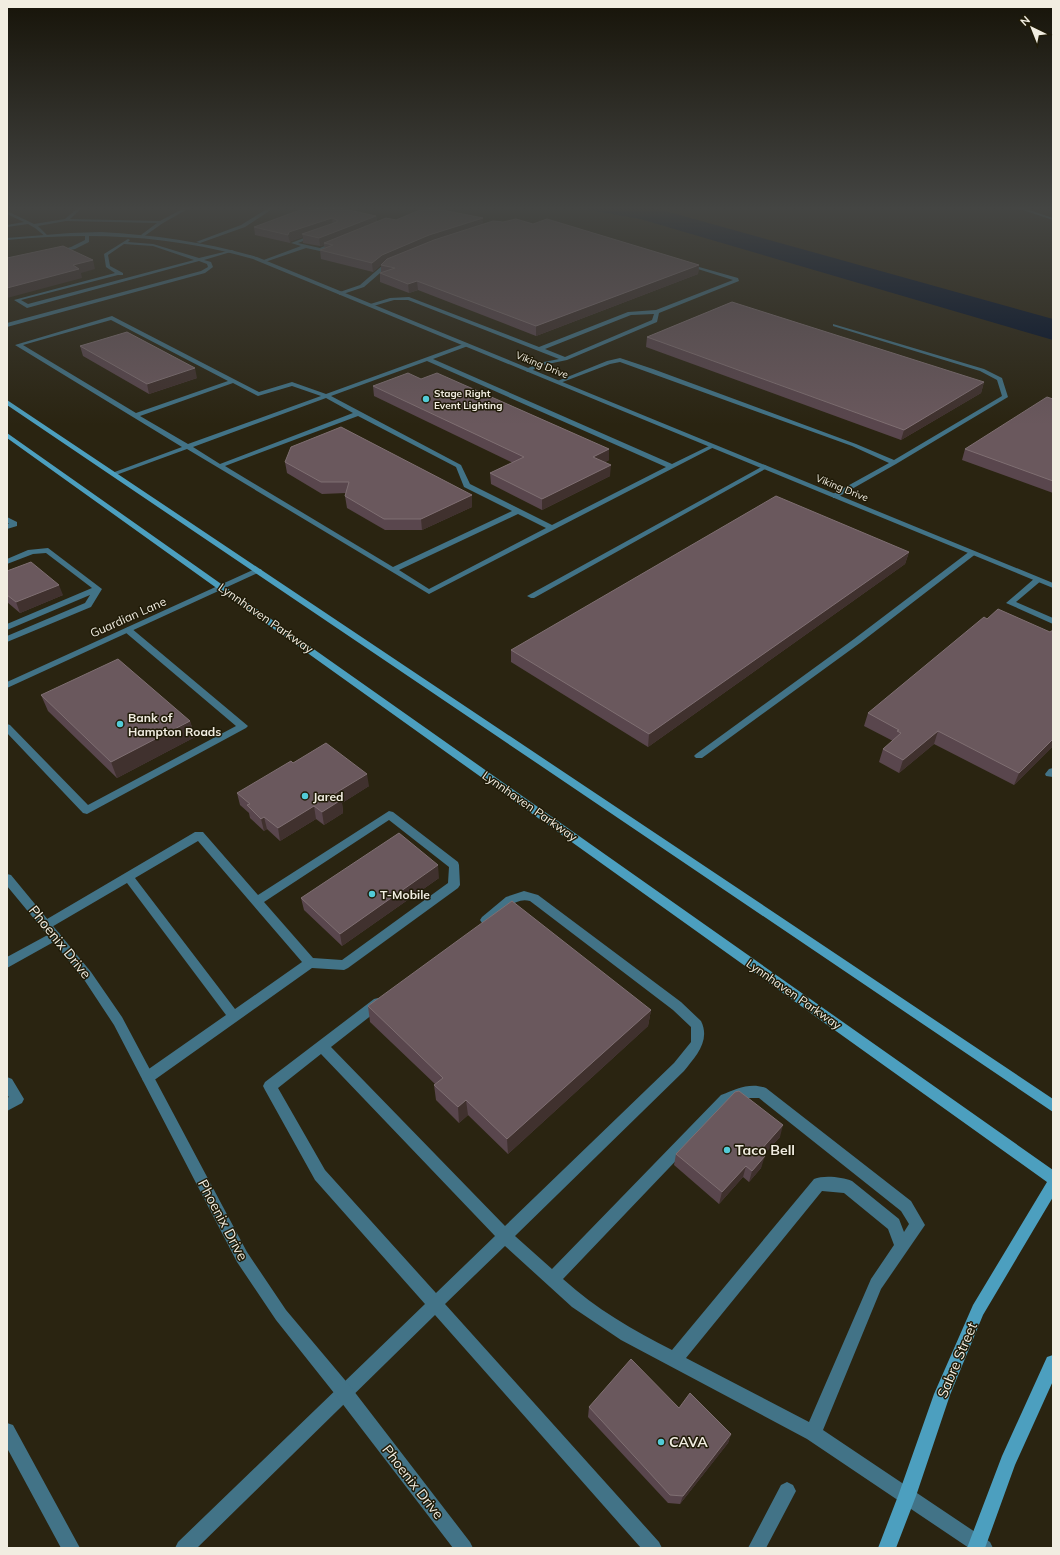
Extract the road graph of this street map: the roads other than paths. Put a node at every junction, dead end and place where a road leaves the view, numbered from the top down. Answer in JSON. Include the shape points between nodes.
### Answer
{"nodes":[{"id":1,"x":93,"y":280,"type":"edge"},
{"id":2,"x":121,"y":280,"type":"edge"},
{"id":3,"x":175,"y":280,"type":"edge"},
{"id":4,"x":308,"y":280,"type":"edge"},
{"id":5,"x":369,"y":280,"type":"edge"},
{"id":6,"x":736,"y":280,"type":"edge"},
{"id":7,"x":340,"y":293,"type":"junction"},
{"id":8,"x":370,"y":305,"type":"junction"},
{"id":9,"x":657,"y":312,"type":"junction"},
{"id":10,"x":7,"y":325,"type":"edge"},
{"id":11,"x":835,"y":325,"type":"dead end"},
{"id":12,"x":466,"y":345,"type":"junction"},
{"id":13,"x":540,"y":349,"type":"junction"},
{"id":14,"x":427,"y":359,"type":"junction"},
{"id":15,"x":565,"y":359,"type":"junction"},
{"id":16,"x":528,"y":370,"type":"junction"},
{"id":17,"x":233,"y":381,"type":"junction"},
{"id":18,"x":558,"y":382,"type":"junction"},
{"id":19,"x":326,"y":396,"type":"junction"},
{"id":20,"x":7,"y":402,"type":"edge"},
{"id":21,"x":359,"y":413,"type":"junction"},
{"id":22,"x":136,"y":415,"type":"junction"},
{"id":23,"x":7,"y":435,"type":"edge"},
{"id":24,"x":188,"y":446,"type":"junction"},
{"id":25,"x":713,"y":446,"type":"junction"},
{"id":26,"x":894,"y":463,"type":"junction"},
{"id":27,"x":220,"y":466,"type":"junction"},
{"id":28,"x":672,"y":467,"type":"junction"},
{"id":29,"x":765,"y":467,"type":"junction"},
{"id":30,"x":114,"y":474,"type":"junction"},
{"id":31,"x":836,"y":496,"type":"junction"},
{"id":32,"x":518,"y":511,"type":"junction"},
{"id":33,"x":7,"y":519,"type":"edge"},
{"id":34,"x":7,"y":527,"type":"edge"},
{"id":35,"x":552,"y":528,"type":"junction"},
{"id":36,"x":973,"y":553,"type":"junction"},
{"id":37,"x":7,"y":562,"type":"edge"},
{"id":38,"x":393,"y":570,"type":"junction"},
{"id":39,"x":258,"y":571,"type":"junction"},
{"id":40,"x":1038,"y":580,"type":"junction"},
{"id":41,"x":1053,"y":586,"type":"edge"},
{"id":42,"x":222,"y":587,"type":"junction"},
{"id":43,"x":98,"y":589,"type":"junction"},
{"id":44,"x":531,"y":596,"type":"dead end"},
{"id":45,"x":1053,"y":621,"type":"edge"},
{"id":46,"x":7,"y":628,"type":"edge"},
{"id":47,"x":128,"y":630,"type":"junction"},
{"id":48,"x":7,"y":639,"type":"edge"},
{"id":49,"x":7,"y":685,"type":"edge"},
{"id":50,"x":7,"y":727,"type":"edge"},
{"id":51,"x":699,"y":756,"type":"dead end"},
{"id":52,"x":128,"y":876,"type":"junction"},
{"id":53,"x":7,"y":878,"type":"edge"},
{"id":54,"x":257,"y":901,"type":"junction"},
{"id":55,"x":476,"y":928,"type":"edge"},
{"id":56,"x":51,"y":931,"type":"junction"},
{"id":57,"x":7,"y":963,"type":"edge"},
{"id":58,"x":310,"y":964,"type":"junction"},
{"id":59,"x":390,"y":994,"type":"edge"},
{"id":60,"x":234,"y":1017,"type":"junction"},
{"id":61,"x":322,"y":1046,"type":"junction"},
{"id":62,"x":148,"y":1077,"type":"junction"},
{"id":63,"x":7,"y":1083,"type":"edge"},
{"id":64,"x":7,"y":1105,"type":"edge"},
{"id":65,"x":1053,"y":1106,"type":"edge"},
{"id":66,"x":1053,"y":1178,"type":"edge"},
{"id":67,"x":1053,"y":1184,"type":"edge"},
{"id":68,"x":505,"y":1236,"type":"junction"},
{"id":69,"x":902,"y":1246,"type":"junction"},
{"id":70,"x":552,"y":1280,"type":"junction"},
{"id":71,"x":436,"y":1304,"type":"junction"},
{"id":72,"x":674,"y":1360,"type":"junction"},
{"id":73,"x":1053,"y":1364,"type":"edge"},
{"id":74,"x":344,"y":1392,"type":"junction"},
{"id":75,"x":7,"y":1431,"type":"edge"},
{"id":76,"x":814,"y":1433,"type":"junction"},
{"id":77,"x":787,"y":1491,"type":"dead end"},
{"id":78,"x":907,"y":1496,"type":"junction"},
{"id":79,"x":979,"y":1546,"type":"edge"},
{"id":80,"x":71,"y":1548,"type":"edge"},
{"id":81,"x":184,"y":1548,"type":"edge"},
{"id":82,"x":464,"y":1548,"type":"edge"},
{"id":83,"x":653,"y":1548,"type":"edge"},
{"id":84,"x":757,"y":1548,"type":"edge"},
{"id":85,"x":887,"y":1548,"type":"edge"}],
"edges":[{"from":1,"to":2,"type":"street","via":[[17,300],[26,306]]},
{"from":3,"to":10,"type":"street"},
{"from":4,"to":7,"type":"street","name":"Viking Drive"},
{"from":5,"to":7,"type":"street","via":[[362,286]]},
{"from":6,"to":9,"type":"street"},
{"from":7,"to":8,"type":"street","name":"Viking Drive"},
{"from":8,"to":12,"type":"street","name":"Viking Drive"},
{"from":8,"to":13,"type":"street","via":[[402,297]]},
{"from":9,"to":13,"type":"street","via":[[630,312]]},
{"from":9,"to":15,"type":"street","via":[[655,321]]},
{"from":11,"to":26,"type":"street","via":[[982,370],[1000,379],[1005,397]]},
{"from":12,"to":14,"type":"street"},
{"from":12,"to":16,"type":"street","name":"Viking Drive"},
{"from":13,"to":15,"type":"street"},
{"from":14,"to":19,"type":"street"},
{"from":14,"to":28,"type":"street"},
{"from":15,"to":16,"type":"street"},
{"from":16,"to":18,"type":"street","name":"Viking Drive"},
{"from":17,"to":19,"type":"street","via":[[258,394],[292,384]]},
{"from":17,"to":22,"type":"street"},
{"from":17,"to":22,"type":"street","via":[[112,318],[18,344]]},
{"from":18,"to":25,"type":"street","name":"Viking Drive"},
{"from":18,"to":26,"type":"street","via":[[609,362],[626,361]]},
{"from":19,"to":21,"type":"street"},
{"from":19,"to":24,"type":"street"},
{"from":20,"to":30,"type":"main road"},
{"from":21,"to":27,"type":"street"},
{"from":21,"to":32,"type":"street","via":[[459,466],[467,485]]},
{"from":22,"to":24,"type":"street"},
{"from":23,"to":42,"type":"main road","name":"Lynnhaven Parkway"},
{"from":24,"to":27,"type":"street"},
{"from":24,"to":30,"type":"street"},
{"from":25,"to":28,"type":"street"},
{"from":25,"to":29,"type":"street","name":"Viking Drive"},
{"from":26,"to":31,"type":"street"},
{"from":27,"to":38,"type":"street"},
{"from":28,"to":35,"type":"street"},
{"from":29,"to":31,"type":"street","name":"Viking Drive"},
{"from":29,"to":44,"type":"street"},
{"from":30,"to":39,"type":"main road"},
{"from":31,"to":36,"type":"street","name":"Viking Drive"},
{"from":32,"to":35,"type":"street"},
{"from":32,"to":38,"type":"street"},
{"from":33,"to":34,"type":"street","via":[[14,524]]},
{"from":35,"to":38,"type":"street","via":[[430,592]]},
{"from":36,"to":40,"type":"street","name":"Viking Drive"},
{"from":36,"to":51,"type":"street"},
{"from":37,"to":43,"type":"street","via":[[31,552],[48,550]]},
{"from":39,"to":42,"type":"street","name":"Guardian Lane"},
{"from":39,"to":65,"type":"main road"},
{"from":40,"to":41,"type":"street","name":"Viking Drive"},
{"from":40,"to":45,"type":"street","via":[[1010,603]]},
{"from":42,"to":47,"type":"street","name":"Guardian Lane"},
{"from":42,"to":66,"type":"main road","name":"Lynnhaven Parkway"},
{"from":43,"to":46,"type":"street"},
{"from":43,"to":48,"type":"street","via":[[88,605]]},
{"from":47,"to":49,"type":"street","name":"Guardian Lane"},
{"from":47,"to":50,"type":"street","via":[[243,726],[87,810]]},
{"from":52,"to":54,"type":"street","via":[[200,835]]},
{"from":52,"to":56,"type":"street"},
{"from":52,"to":60,"type":"street"},
{"from":53,"to":56,"type":"street","name":"Phoenix Drive"},
{"from":54,"to":58,"type":"street"},
{"from":54,"to":58,"type":"street","via":[[389,815],[454,865],[454,885],[344,965]]},
{"from":55,"to":68,"type":"street","via":[[510,900],[524,895],[534,898],[677,1006],[697,1025],[697,1044],[678,1067]]},
{"from":56,"to":57,"type":"street"},
{"from":56,"to":62,"type":"street","name":"Phoenix Drive","via":[[87,975],[118,1021]]},
{"from":58,"to":60,"type":"street"},
{"from":59,"to":61,"type":"street"},
{"from":60,"to":62,"type":"street"},
{"from":61,"to":68,"type":"street"},
{"from":61,"to":71,"type":"street","via":[[270,1086],[320,1175]]},
{"from":62,"to":74,"type":"street","name":"Phoenix Drive","via":[[242,1257],[281,1315]]},
{"from":63,"to":64,"type":"street","via":[[17,1099]]},
{"from":67,"to":78,"type":"main road","name":"Sabre Street","via":[[978,1310],[942,1394]]},
{"from":68,"to":70,"type":"street"},
{"from":68,"to":71,"type":"street"},
{"from":69,"to":70,"type":"street","via":[[918,1224],[906,1206],[761,1092],[744,1092],[726,1099]]},
{"from":69,"to":72,"type":"street","via":[[894,1224],[846,1186],[819,1184]]},
{"from":69,"to":76,"type":"street","via":[[876,1284]]},
{"from":70,"to":72,"type":"street","via":[[577,1302],[626,1335]]},
{"from":71,"to":74,"type":"street"},
{"from":71,"to":83,"type":"street"},
{"from":72,"to":76,"type":"street"},
{"from":73,"to":79,"type":"main road","via":[[1008,1462]]},
{"from":74,"to":81,"type":"street"},
{"from":74,"to":82,"type":"street","name":"Phoenix Drive"},
{"from":75,"to":80,"type":"street"},
{"from":76,"to":78,"type":"street"},
{"from":77,"to":84,"type":"street"},
{"from":78,"to":79,"type":"street"},
{"from":78,"to":85,"type":"main road","name":"Sabre Street"}]}
